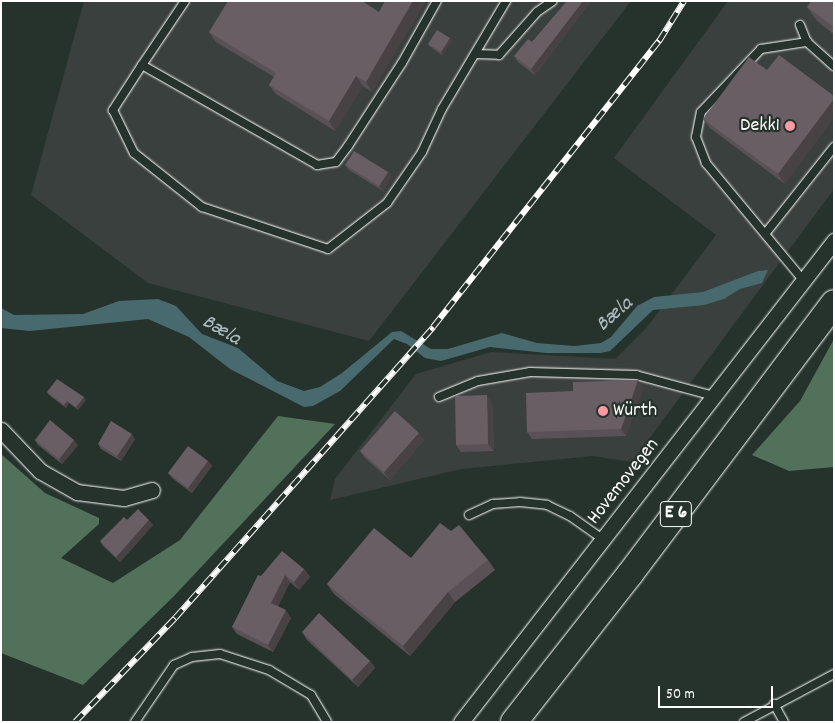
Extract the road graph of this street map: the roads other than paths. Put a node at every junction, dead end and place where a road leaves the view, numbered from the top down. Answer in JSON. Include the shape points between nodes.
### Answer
{"nodes":[{"id":1,"x":185,"y":1,"type":"edge"},
{"id":2,"x":437,"y":1,"type":"edge"},
{"id":3,"x":506,"y":1,"type":"edge"},
{"id":4,"x":553,"y":1,"type":"edge"},
{"id":5,"x":800,"y":25,"type":"dead end"},
{"id":6,"x":807,"y":42,"type":"junction"},
{"id":7,"x":475,"y":54,"type":"junction"},
{"id":8,"x":142,"y":65,"type":"junction"},
{"id":9,"x":834,"y":66,"type":"edge"},
{"id":10,"x":834,"y":147,"type":"edge"},
{"id":11,"x":765,"y":234,"type":"junction"},
{"id":12,"x":834,"y":241,"type":"edge"},
{"id":13,"x":803,"y":280,"type":"junction"},
{"id":14,"x":834,"y":303,"type":"edge"},
{"id":15,"x":716,"y":396,"type":"junction"},
{"id":16,"x":439,"y":397,"type":"dead end"},
{"id":17,"x":1,"y":430,"type":"edge"},
{"id":18,"x":152,"y":490,"type":"dead end"},
{"id":19,"x":469,"y":515,"type":"dead end"},
{"id":20,"x":604,"y":540,"type":"junction"},
{"id":21,"x":834,"y":674,"type":"edge"},
{"id":22,"x":774,"y":704,"type":"junction"},
{"id":23,"x":134,"y":722,"type":"edge"},
{"id":24,"x":327,"y":722,"type":"edge"},
{"id":25,"x":461,"y":722,"type":"edge"},
{"id":26,"x":514,"y":722,"type":"edge"},
{"id":27,"x":744,"y":722,"type":"edge"},
{"id":28,"x":784,"y":722,"type":"edge"}],
"edges":[{"from":1,"to":8,"type":"lane"},
{"from":2,"to":8,"type":"lane","via":[[402,63],[336,162],[318,165]]},
{"from":3,"to":7,"type":"lane"},
{"from":4,"to":7,"type":"lane","via":[[537,12],[499,55]]},
{"from":5,"to":6,"type":"lane"},
{"from":6,"to":9,"type":"lane"},
{"from":6,"to":11,"type":"lane","via":[[761,49],[701,112],[696,138],[706,164]]},
{"from":7,"to":8,"type":"lane","via":[[442,109],[422,152],[387,203],[328,249],[202,208],[134,153],[114,110]]},
{"from":10,"to":11,"type":"lane"},
{"from":11,"to":13,"type":"lane"},
{"from":12,"to":13,"type":"street","name":"Hovemovegen"},
{"from":13,"to":15,"type":"street","name":"Hovemovegen"},
{"from":14,"to":26,"type":"highway","number":"E 6","via":[[625,581]]},
{"from":15,"to":16,"type":"lane","via":[[636,375],[530,372],[478,381]]},
{"from":15,"to":20,"type":"street","name":"Hovemovegen"},
{"from":17,"to":18,"type":"street","via":[[40,471],[77,492],[124,498]]},
{"from":19,"to":20,"type":"lane","via":[[493,504],[547,505],[570,516]]},
{"from":20,"to":25,"type":"street","name":"Hovemovegen"},
{"from":21,"to":22,"type":"lane"},
{"from":22,"to":27,"type":"lane"},
{"from":22,"to":28,"type":"lane"},
{"from":23,"to":24,"type":"lane","via":[[174,665],[192,657],[220,654],[268,670],[311,695]]}]}
